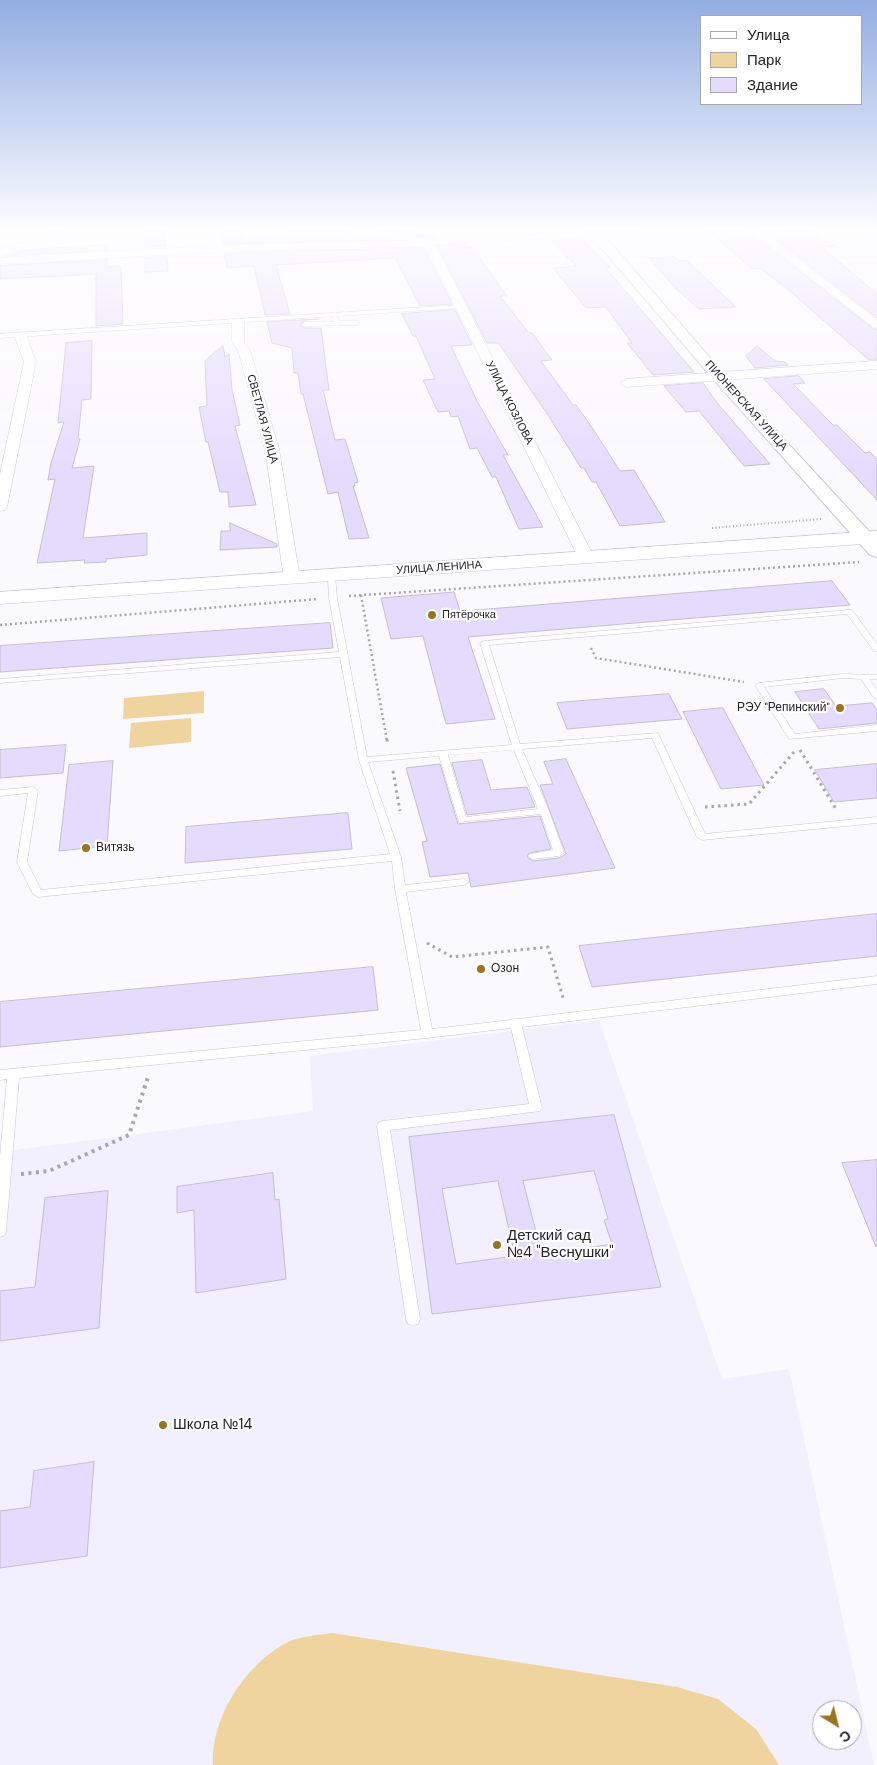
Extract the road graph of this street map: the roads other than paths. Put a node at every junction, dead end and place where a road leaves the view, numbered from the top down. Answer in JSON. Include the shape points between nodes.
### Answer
{"nodes":[{"id":1,"x":391,"y":310,"type":"edge"},
{"id":2,"x":462,"y":310,"type":"edge"},
{"id":3,"x":662,"y":310,"type":"edge"},
{"id":4,"x":858,"y":310,"type":"edge"},
{"id":5,"x":334,"y":314,"type":"junction"},
{"id":6,"x":238,"y":321,"type":"junction"},
{"id":7,"x":336,"y":323,"type":"junction"},
{"id":8,"x":357,"y":323,"type":"dead end"},
{"id":9,"x":305,"y":324,"type":"dead end"},
{"id":10,"x":877,"y":325,"type":"edge"},
{"id":11,"x":20,"y":335,"type":"junction"},
{"id":12,"x":0,"y":336,"type":"edge"},
{"id":13,"x":877,"y":366,"type":"edge"},
{"id":14,"x":719,"y":377,"type":"junction"},
{"id":15,"x":626,"y":383,"type":"dead end"},
{"id":16,"x":0,"y":507,"type":"edge"},
{"id":17,"x":871,"y":547,"type":"edge"},
{"id":18,"x":586,"y":557,"type":"junction"},
{"id":19,"x":331,"y":576,"type":"junction"},
{"id":20,"x":292,"y":579,"type":"junction"},
{"id":21,"x":0,"y":598,"type":"edge"},
{"id":22,"x":877,"y":649,"type":"edge"},
{"id":23,"x":343,"y":654,"type":"junction"},
{"id":24,"x":863,"y":676,"type":"junction"},
{"id":25,"x":877,"y":677,"type":"edge"},
{"id":26,"x":0,"y":681,"type":"edge"},
{"id":27,"x":877,"y":696,"type":"edge"},
{"id":28,"x":877,"y":728,"type":"edge"},
{"id":29,"x":518,"y":747,"type":"junction"},
{"id":30,"x":443,"y":753,"type":"junction"},
{"id":31,"x":363,"y":760,"type":"junction"},
{"id":32,"x":0,"y":793,"type":"edge"},
{"id":33,"x":544,"y":810,"type":"junction"},
{"id":34,"x":877,"y":820,"type":"edge"},
{"id":35,"x":534,"y":856,"type":"dead end"},
{"id":36,"x":396,"y":857,"type":"junction"},
{"id":37,"x":464,"y":882,"type":"dead end"},
{"id":38,"x":400,"y":889,"type":"junction"},
{"id":39,"x":877,"y":980,"type":"edge"},
{"id":40,"x":514,"y":1022,"type":"junction"},
{"id":41,"x":427,"y":1034,"type":"junction"},
{"id":42,"x":13,"y":1074,"type":"junction"},
{"id":43,"x":0,"y":1076,"type":"edge"},
{"id":44,"x":0,"y":1231,"type":"edge"},
{"id":45,"x":413,"y":1319,"type":"dead end"}],
"edges":[{"from":1,"to":5,"type":"lane"},
{"from":2,"to":18,"type":"street","name":"УЛИЦА КОЗЛОВА"},
{"from":3,"to":14,"type":"street","name":"ПИОНЕРСКАЯ УЛИЦА"},
{"from":4,"to":10,"type":"street"},
{"from":5,"to":6,"type":"lane"},
{"from":5,"to":7,"type":"lane"},
{"from":6,"to":11,"type":"lane"},
{"from":6,"to":20,"type":"street","name":"СВЕТЛАЯ УЛИЦА","via":[[238,342],[244,350],[272,449]]},
{"from":7,"to":8,"type":"lane"},
{"from":7,"to":9,"type":"lane"},
{"from":11,"to":12,"type":"lane"},
{"from":11,"to":16,"type":"street","via":[[30,362]]},
{"from":13,"to":14,"type":"street"},
{"from":14,"to":15,"type":"street"},
{"from":14,"to":17,"type":"street","name":"ПИОНЕРСКАЯ УЛИЦА"},
{"from":17,"to":18,"type":"main road","name":"УЛИЦА ЛЕНИНА"},
{"from":18,"to":19,"type":"main road","name":"УЛИЦА ЛЕНИНА"},
{"from":19,"to":20,"type":"main road","name":"УЛИЦА ЛЕНИНА"},
{"from":19,"to":23,"type":"lane"},
{"from":20,"to":21,"type":"main road","name":"УЛИЦА ЛЕНИНА"},
{"from":22,"to":29,"type":"lane","via":[[849,612],[484,643]]},
{"from":23,"to":26,"type":"lane"},
{"from":23,"to":31,"type":"lane"},
{"from":24,"to":25,"type":"lane"},
{"from":24,"to":27,"type":"lane"},
{"from":24,"to":28,"type":"lane","via":[[759,685],[792,737]]},
{"from":29,"to":30,"type":"lane"},
{"from":29,"to":33,"type":"lane"},
{"from":29,"to":34,"type":"lane","via":[[655,736],[702,838]]},
{"from":30,"to":31,"type":"lane"},
{"from":30,"to":33,"type":"lane","via":[[462,820]]},
{"from":31,"to":36,"type":"lane"},
{"from":32,"to":36,"type":"lane","via":[[33,790],[22,862],[38,894]]},
{"from":33,"to":35,"type":"lane","via":[[559,853]]},
{"from":36,"to":38,"type":"lane"},
{"from":37,"to":38,"type":"lane"},
{"from":38,"to":41,"type":"lane"},
{"from":39,"to":40,"type":"lane"},
{"from":40,"to":41,"type":"lane"},
{"from":40,"to":45,"type":"lane","via":[[536,1108],[383,1126]]},
{"from":41,"to":42,"type":"lane"},
{"from":42,"to":43,"type":"lane"},
{"from":42,"to":44,"type":"lane"}]}
